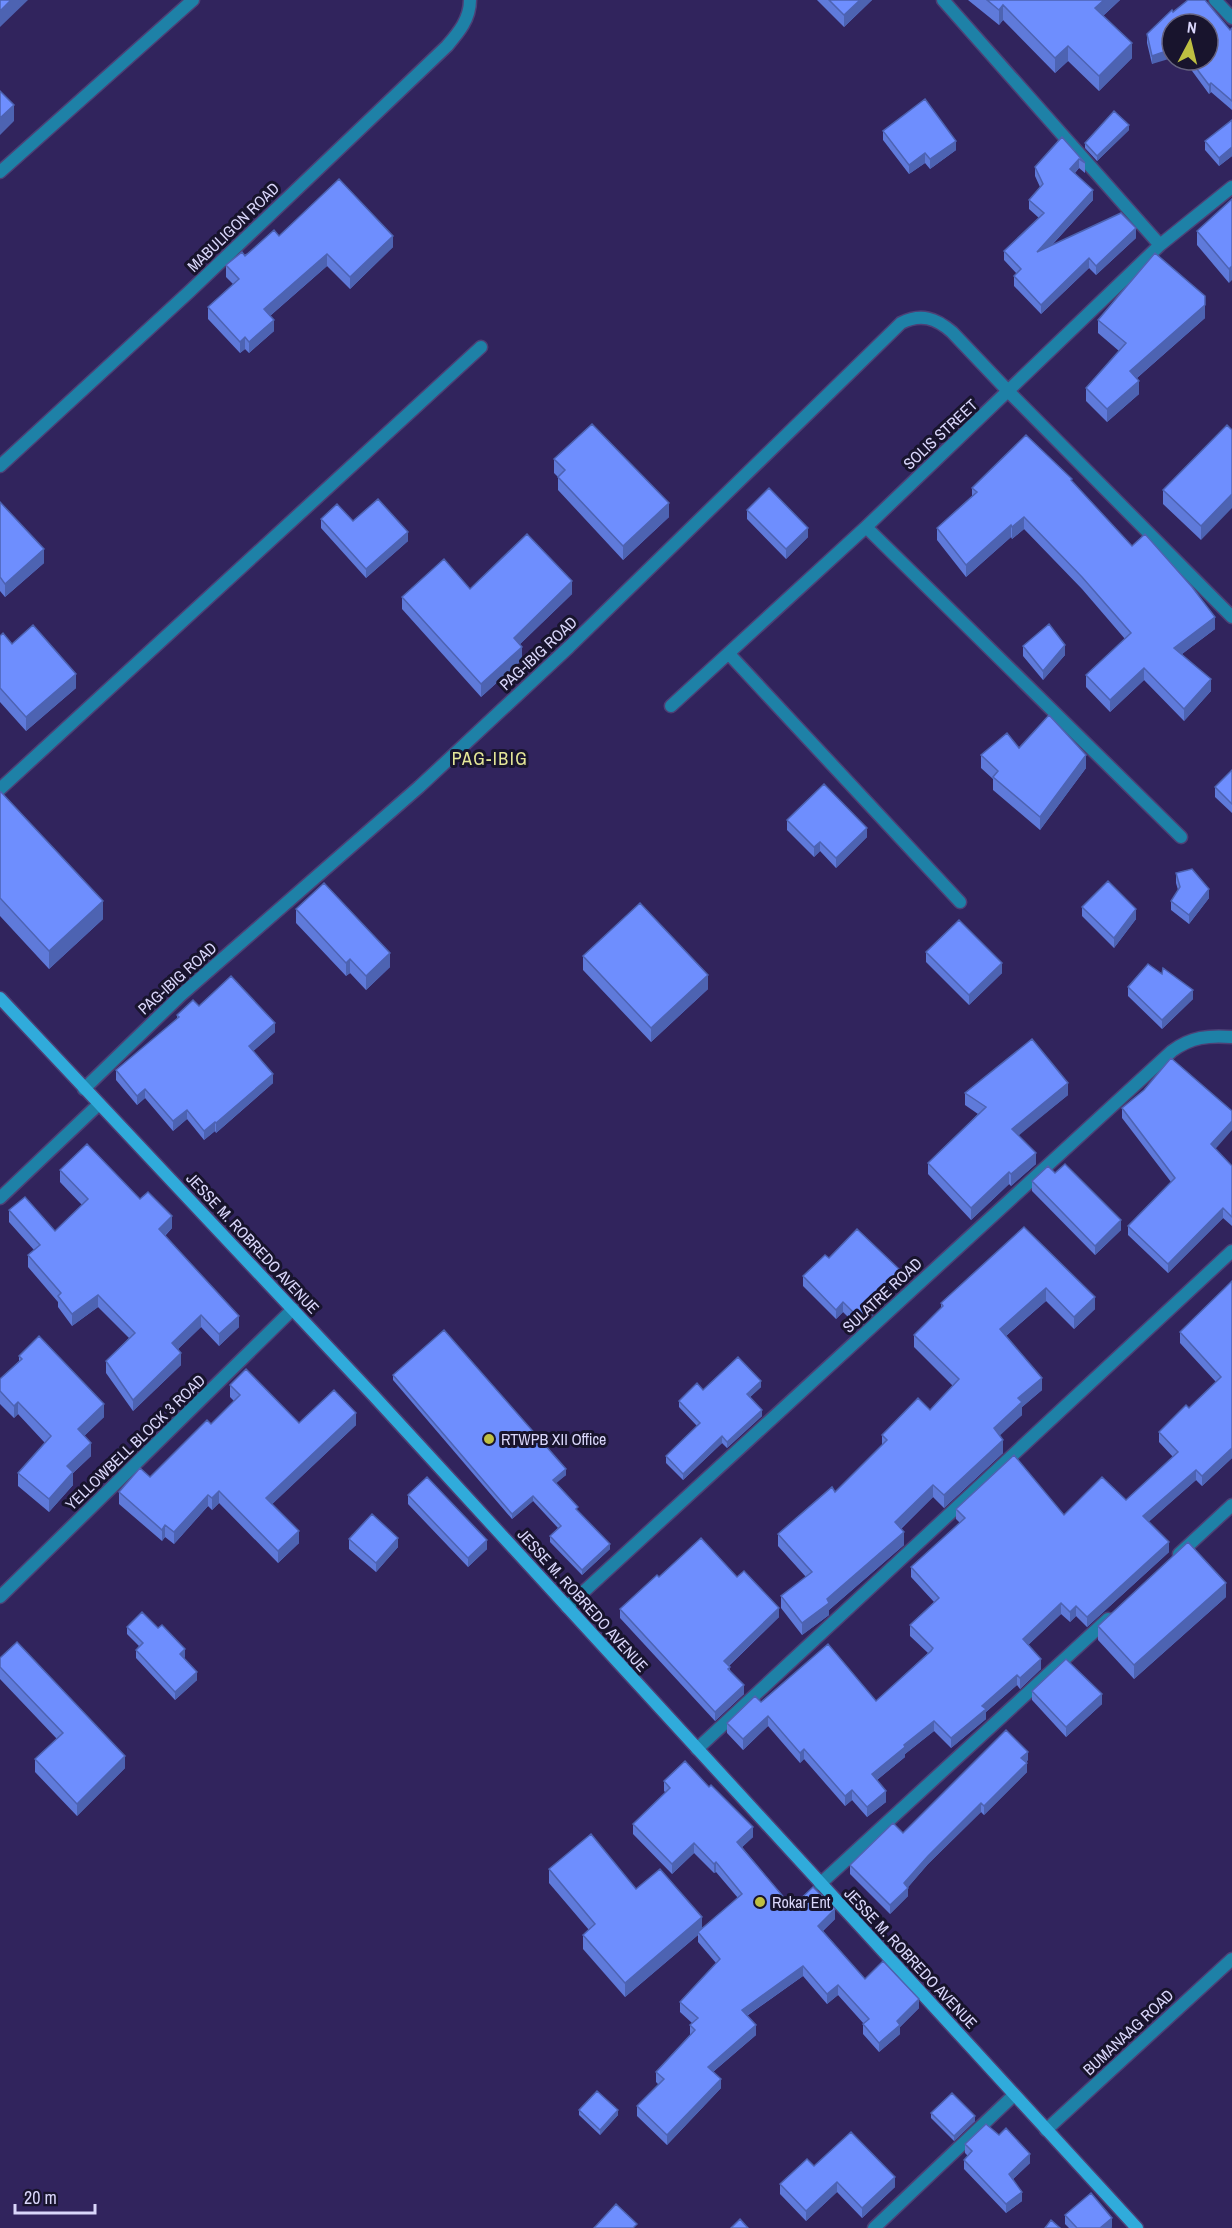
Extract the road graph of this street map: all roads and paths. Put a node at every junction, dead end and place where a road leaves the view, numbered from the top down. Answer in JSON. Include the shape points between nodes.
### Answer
{"nodes":[{"id":1,"x":193,"y":0,"type":"edge"},
{"id":2,"x":470,"y":0,"type":"edge"},
{"id":3,"x":943,"y":0,"type":"edge"},
{"id":4,"x":1215,"y":0,"type":"edge"},
{"id":5,"x":1232,"y":18,"type":"edge"},
{"id":6,"x":0,"y":172,"type":"edge"},
{"id":7,"x":1232,"y":187,"type":"edge"},
{"id":8,"x":1160,"y":245,"type":"junction"},
{"id":9,"x":481,"y":346,"type":"dead end"},
{"id":10,"x":1009,"y":392,"type":"junction"},
{"id":11,"x":0,"y":466,"type":"edge"},
{"id":12,"x":866,"y":527,"type":"junction"},
{"id":13,"x":1232,"y":617,"type":"edge"},
{"id":14,"x":729,"y":654,"type":"junction"},
{"id":15,"x":671,"y":706,"type":"dead end"},
{"id":16,"x":0,"y":789,"type":"edge"},
{"id":17,"x":1181,"y":837,"type":"dead end"},
{"id":18,"x":960,"y":902,"type":"dead end"},
{"id":19,"x":0,"y":998,"type":"edge"},
{"id":20,"x":1232,"y":1036,"type":"edge"},
{"id":21,"x":84,"y":1089,"type":"junction"},
{"id":22,"x":99,"y":1104,"type":"junction"},
{"id":23,"x":0,"y":1198,"type":"edge"},
{"id":24,"x":1232,"y":1251,"type":"edge"},
{"id":25,"x":293,"y":1309,"type":"junction"},
{"id":26,"x":1232,"y":1505,"type":"edge"},
{"id":27,"x":1173,"y":1559,"type":"edge"},
{"id":28,"x":0,"y":1597,"type":"edge"},
{"id":29,"x":567,"y":1607,"type":"junction"},
{"id":30,"x":1120,"y":1608,"type":"edge"},
{"id":31,"x":697,"y":1749,"type":"junction"},
{"id":32,"x":820,"y":1884,"type":"junction"},
{"id":33,"x":1232,"y":1959,"type":"edge"},
{"id":34,"x":1014,"y":2095,"type":"junction"},
{"id":35,"x":1046,"y":2130,"type":"junction"},
{"id":36,"x":874,"y":2228,"type":"edge"},
{"id":37,"x":1137,"y":2228,"type":"edge"}],
"edges":[{"from":1,"to":6,"type":"street"},
{"from":2,"to":11,"type":"street","name":"MABULIGON ROAD","via":[[468,16],[447,46]]},
{"from":3,"to":8,"type":"street"},
{"from":4,"to":5,"type":"street"},
{"from":7,"to":8,"type":"street","name":"SOLIS STREET"},
{"from":8,"to":10,"type":"street","name":"SOLIS STREET"},
{"from":9,"to":16,"type":"street"},
{"from":10,"to":12,"type":"street","name":"SOLIS STREET"},
{"from":10,"to":13,"type":"street","name":"PAG-IBIG ROAD"},
{"from":10,"to":21,"type":"street","name":"PAG-IBIG ROAD","via":[[942,324],[927,317],[913,317],[901,323],[569,647],[419,787],[181,995]]},
{"from":12,"to":14,"type":"street","name":"SOLIS STREET"},
{"from":12,"to":17,"type":"street"},
{"from":14,"to":15,"type":"street","name":"SOLIS STREET"},
{"from":14,"to":18,"type":"street"},
{"from":19,"to":21,"type":"main road","name":"JESSE M. ROBREDO AVENUE"},
{"from":20,"to":29,"type":"street","name":"SULATRE ROAD","via":[[1199,1038],[1172,1051]]},
{"from":21,"to":22,"type":"main road","name":"JESSE M. ROBREDO AVENUE"},
{"from":22,"to":23,"type":"street"},
{"from":22,"to":25,"type":"main road","name":"JESSE M. ROBREDO AVENUE"},
{"from":24,"to":31,"type":"street"},
{"from":25,"to":28,"type":"street","name":"YELLOWBELL BLOCK 3 ROAD"},
{"from":25,"to":29,"type":"main road","name":"JESSE M. ROBREDO AVENUE"},
{"from":26,"to":27,"type":"street"},
{"from":29,"to":31,"type":"main road","name":"JESSE M. ROBREDO AVENUE"},
{"from":30,"to":32,"type":"street"},
{"from":31,"to":32,"type":"main road","name":"JESSE M. ROBREDO AVENUE"},
{"from":32,"to":34,"type":"main road","name":"JESSE M. ROBREDO AVENUE"},
{"from":33,"to":35,"type":"street","name":"BUMANAAG ROAD"},
{"from":34,"to":35,"type":"main road","name":"JESSE M. ROBREDO AVENUE"},
{"from":34,"to":36,"type":"street"},
{"from":35,"to":37,"type":"main road","name":"JESSE M. ROBREDO AVENUE"}]}
